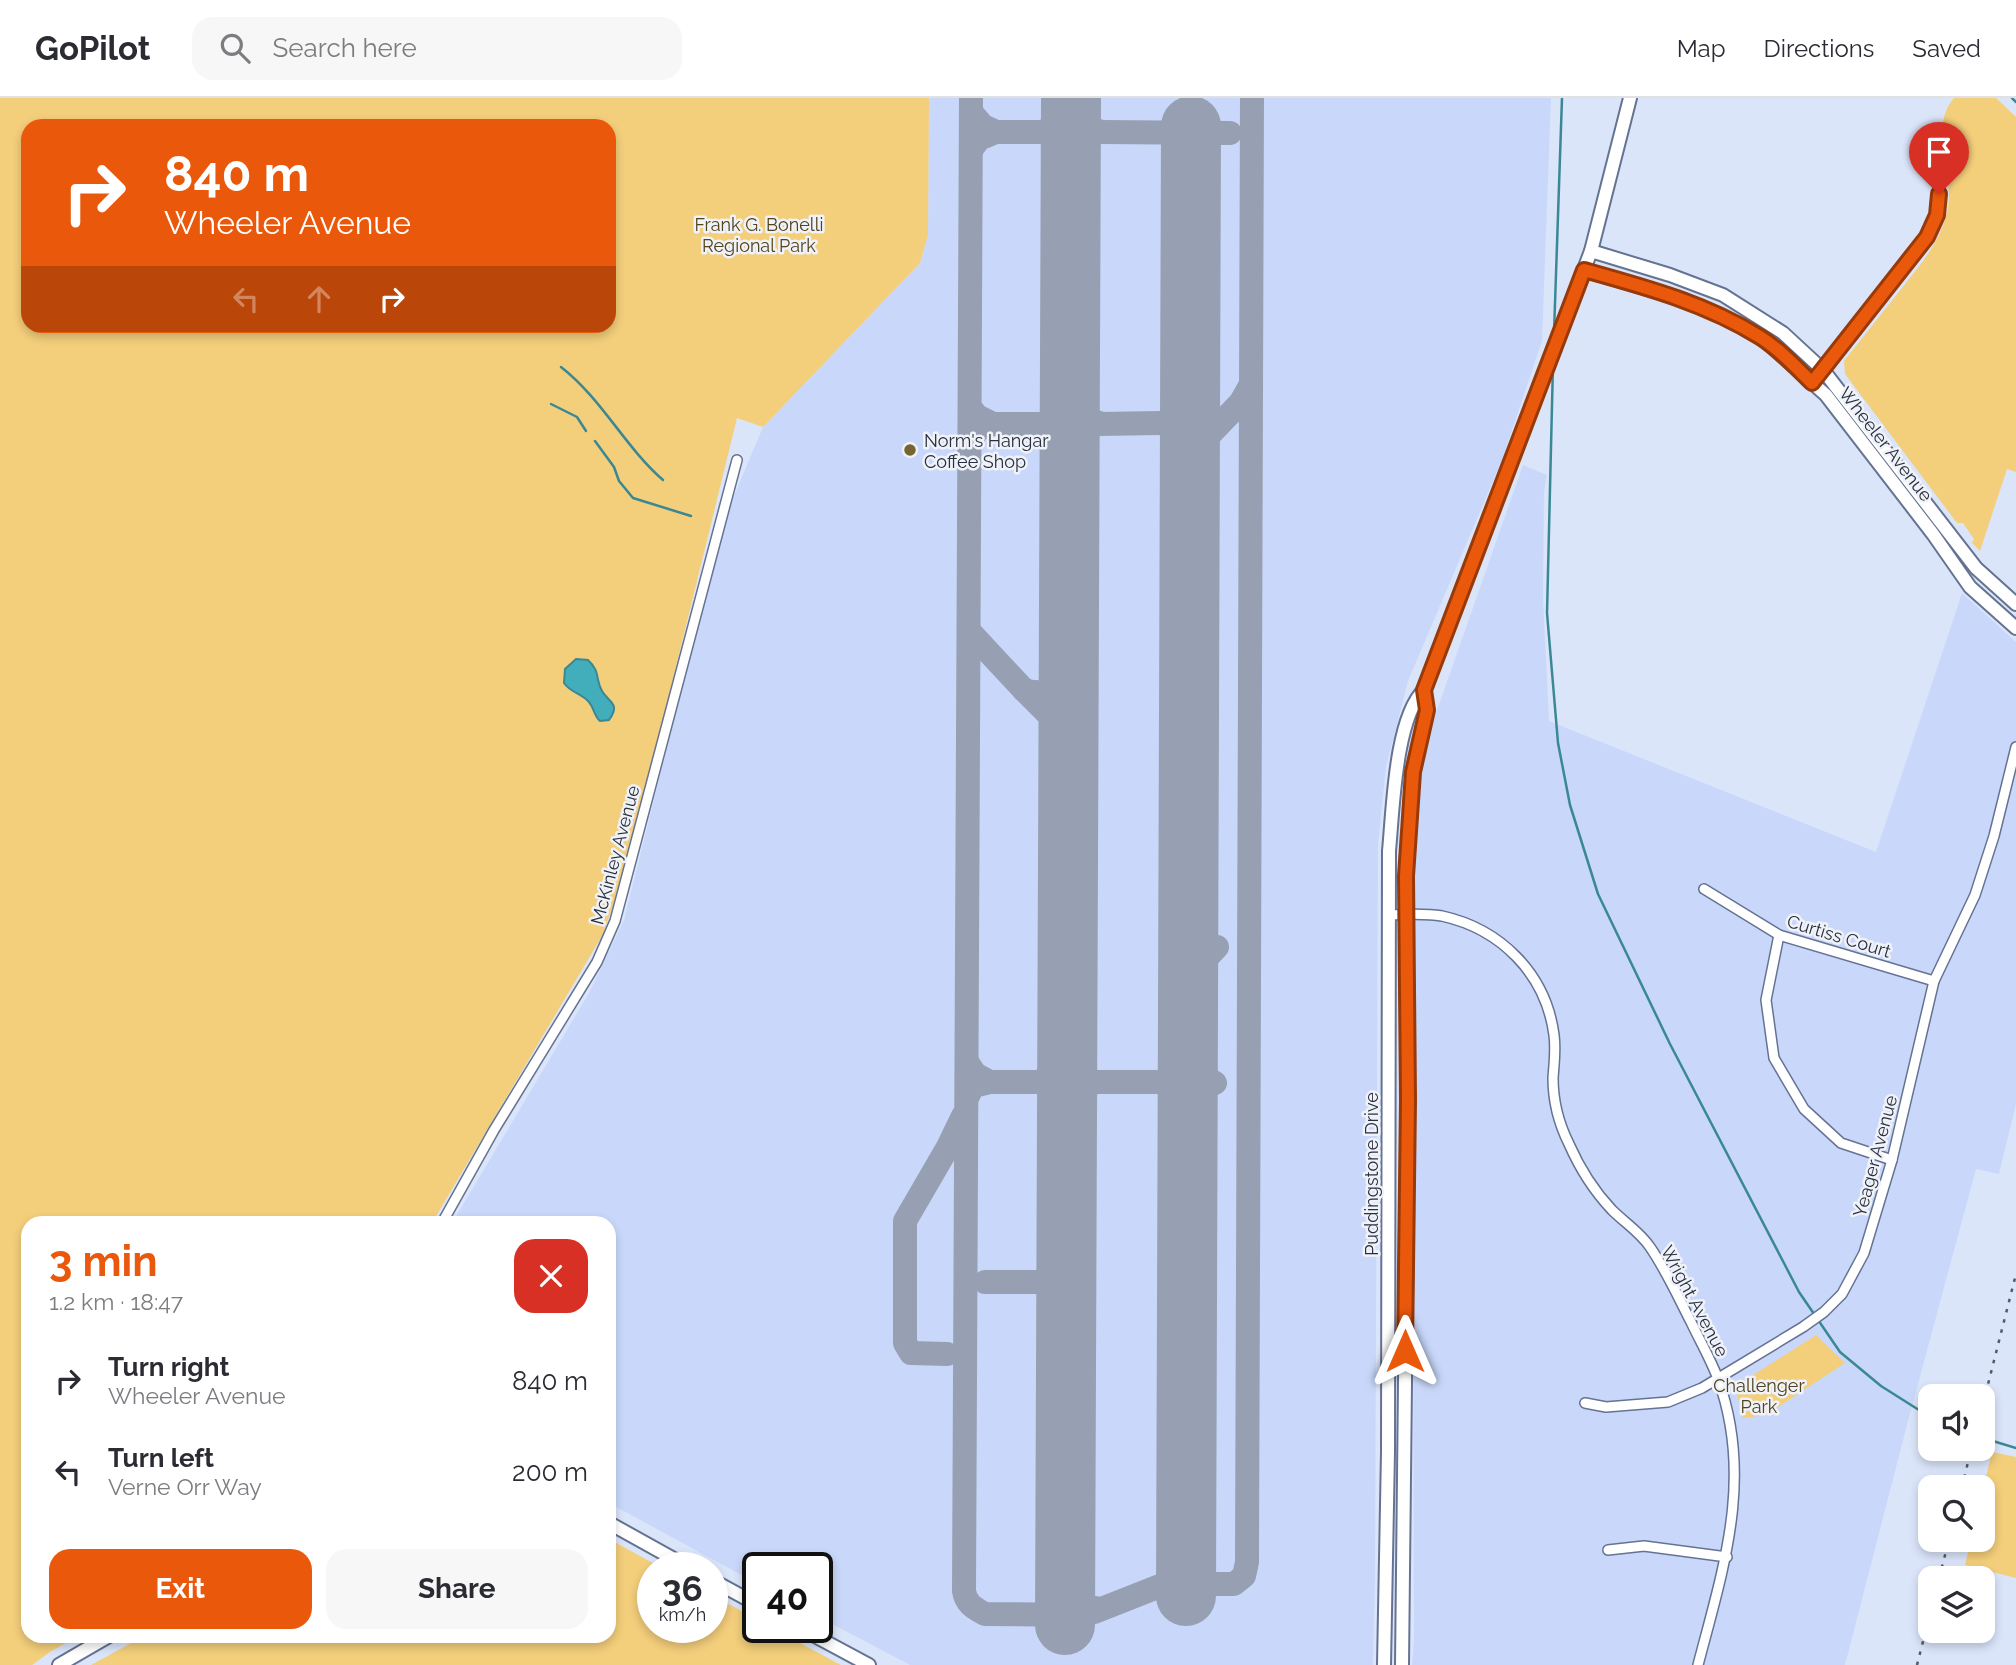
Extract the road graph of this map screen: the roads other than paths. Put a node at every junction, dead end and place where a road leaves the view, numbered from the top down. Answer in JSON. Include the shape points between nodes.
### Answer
{"nodes":[{"id":1,"x":1630,"y":98,"type":"edge"},
{"id":2,"x":1937,"y":164,"type":"dead end"},
{"id":3,"x":1591,"y":251,"type":"junction"},
{"id":4,"x":1584,"y":270,"type":"junction"},
{"id":5,"x":1824,"y":370,"type":"junction"},
{"id":6,"x":1812,"y":383,"type":"junction"},
{"id":7,"x":737,"y":460,"type":"dead end"},
{"id":8,"x":2016,"y":604,"type":"edge"},
{"id":9,"x":2016,"y":628,"type":"edge"},
{"id":10,"x":1424,"y":690,"type":"junction"},
{"id":11,"x":2016,"y":747,"type":"edge"},
{"id":12,"x":1704,"y":888,"type":"dead end"},
{"id":13,"x":1389,"y":915,"type":"junction"},
{"id":14,"x":1406,"y":915,"type":"junction"},
{"id":15,"x":1779,"y":935,"type":"junction"},
{"id":16,"x":1934,"y":981,"type":"junction"},
{"id":17,"x":1892,"y":1160,"type":"junction"},
{"id":18,"x":446,"y":1216,"type":"edge"},
{"id":19,"x":1718,"y":1380,"type":"junction"},
{"id":20,"x":1585,"y":1403,"type":"dead end"},
{"id":21,"x":616,"y":1527,"type":"edge"},
{"id":22,"x":1608,"y":1550,"type":"dead end"},
{"id":23,"x":661,"y":1552,"type":"edge"},
{"id":24,"x":1727,"y":1557,"type":"junction"},
{"id":25,"x":97,"y":1643,"type":"edge"},
{"id":26,"x":828,"y":1643,"type":"edge"},
{"id":27,"x":59,"y":1665,"type":"edge"},
{"id":28,"x":869,"y":1665,"type":"edge"},
{"id":29,"x":1384,"y":1665,"type":"edge"},
{"id":30,"x":1402,"y":1665,"type":"edge"},
{"id":31,"x":1698,"y":1665,"type":"edge"}],
"edges":[{"from":1,"to":3,"type":"street","name":"Puddingstone Drive"},
{"from":2,"to":5,"type":"street","via":[[1937,215],[1927,237]]},
{"from":3,"to":4,"type":"street","name":"Puddingstone Drive"},
{"from":3,"to":5,"type":"street","name":"Wheeler Avenue","via":[[1723,296],[1783,333]]},
{"from":4,"to":6,"type":"street","name":"Wheeler Avenue","via":[[1718,314],[1762,338]]},
{"from":4,"to":10,"type":"street","name":"Puddingstone Drive"},
{"from":5,"to":6,"type":"street"},
{"from":5,"to":8,"type":"street","name":"Wheeler Avenue","via":[[1976,568]]},
{"from":6,"to":9,"type":"street","name":"Wheeler Avenue","via":[[1850,425],[1970,587]]},
{"from":7,"to":18,"type":"street","name":"McKinley Avenue","via":[[607,942]]},
{"from":10,"to":13,"type":"street","name":"Puddingstone Drive","via":[[1414,699],[1397,768]]},
{"from":10,"to":14,"type":"street","name":"Puddingstone Drive","via":[[1427,710],[1409,804]]},
{"from":11,"to":16,"type":"street","name":"Yeager Avenue","via":[[1975,895]]},
{"from":12,"to":15,"type":"street","name":"Curtiss Court"},
{"from":13,"to":14,"type":"street","name":"Wright Avenue"},
{"from":13,"to":29,"type":"street","name":"Puddingstone Drive"},
{"from":14,"to":19,"type":"street","name":"Wright Avenue","via":[[1440,916],[1487,932],[1517,956],[1532,976],[1549,1011],[1554,1091],[1568,1144],[1600,1197],[1650,1247]]},
{"from":14,"to":30,"type":"street","name":"Puddingstone Drive"},
{"from":15,"to":16,"type":"street","name":"Curtiss Court"},
{"from":15,"to":17,"type":"street","via":[[1766,1000],[1774,1058],[1804,1109],[1841,1143]]},
{"from":16,"to":17,"type":"street","name":"Yeager Avenue"},
{"from":17,"to":19,"type":"street","name":"Yeager Avenue","via":[[1864,1253],[1842,1294],[1808,1324]]},
{"from":19,"to":20,"type":"street","name":"Yeager Avenue","via":[[1668,1402],[1606,1407]]},
{"from":19,"to":24,"type":"street","name":"Wright Avenue","via":[[1734,1460],[1735,1497]]},
{"from":21,"to":23,"type":"street"},
{"from":22,"to":24,"type":"street","via":[[1644,1546]]},
{"from":24,"to":31,"type":"street","name":"Wright Avenue"},
{"from":25,"to":27,"type":"street"},
{"from":26,"to":28,"type":"street"}]}
